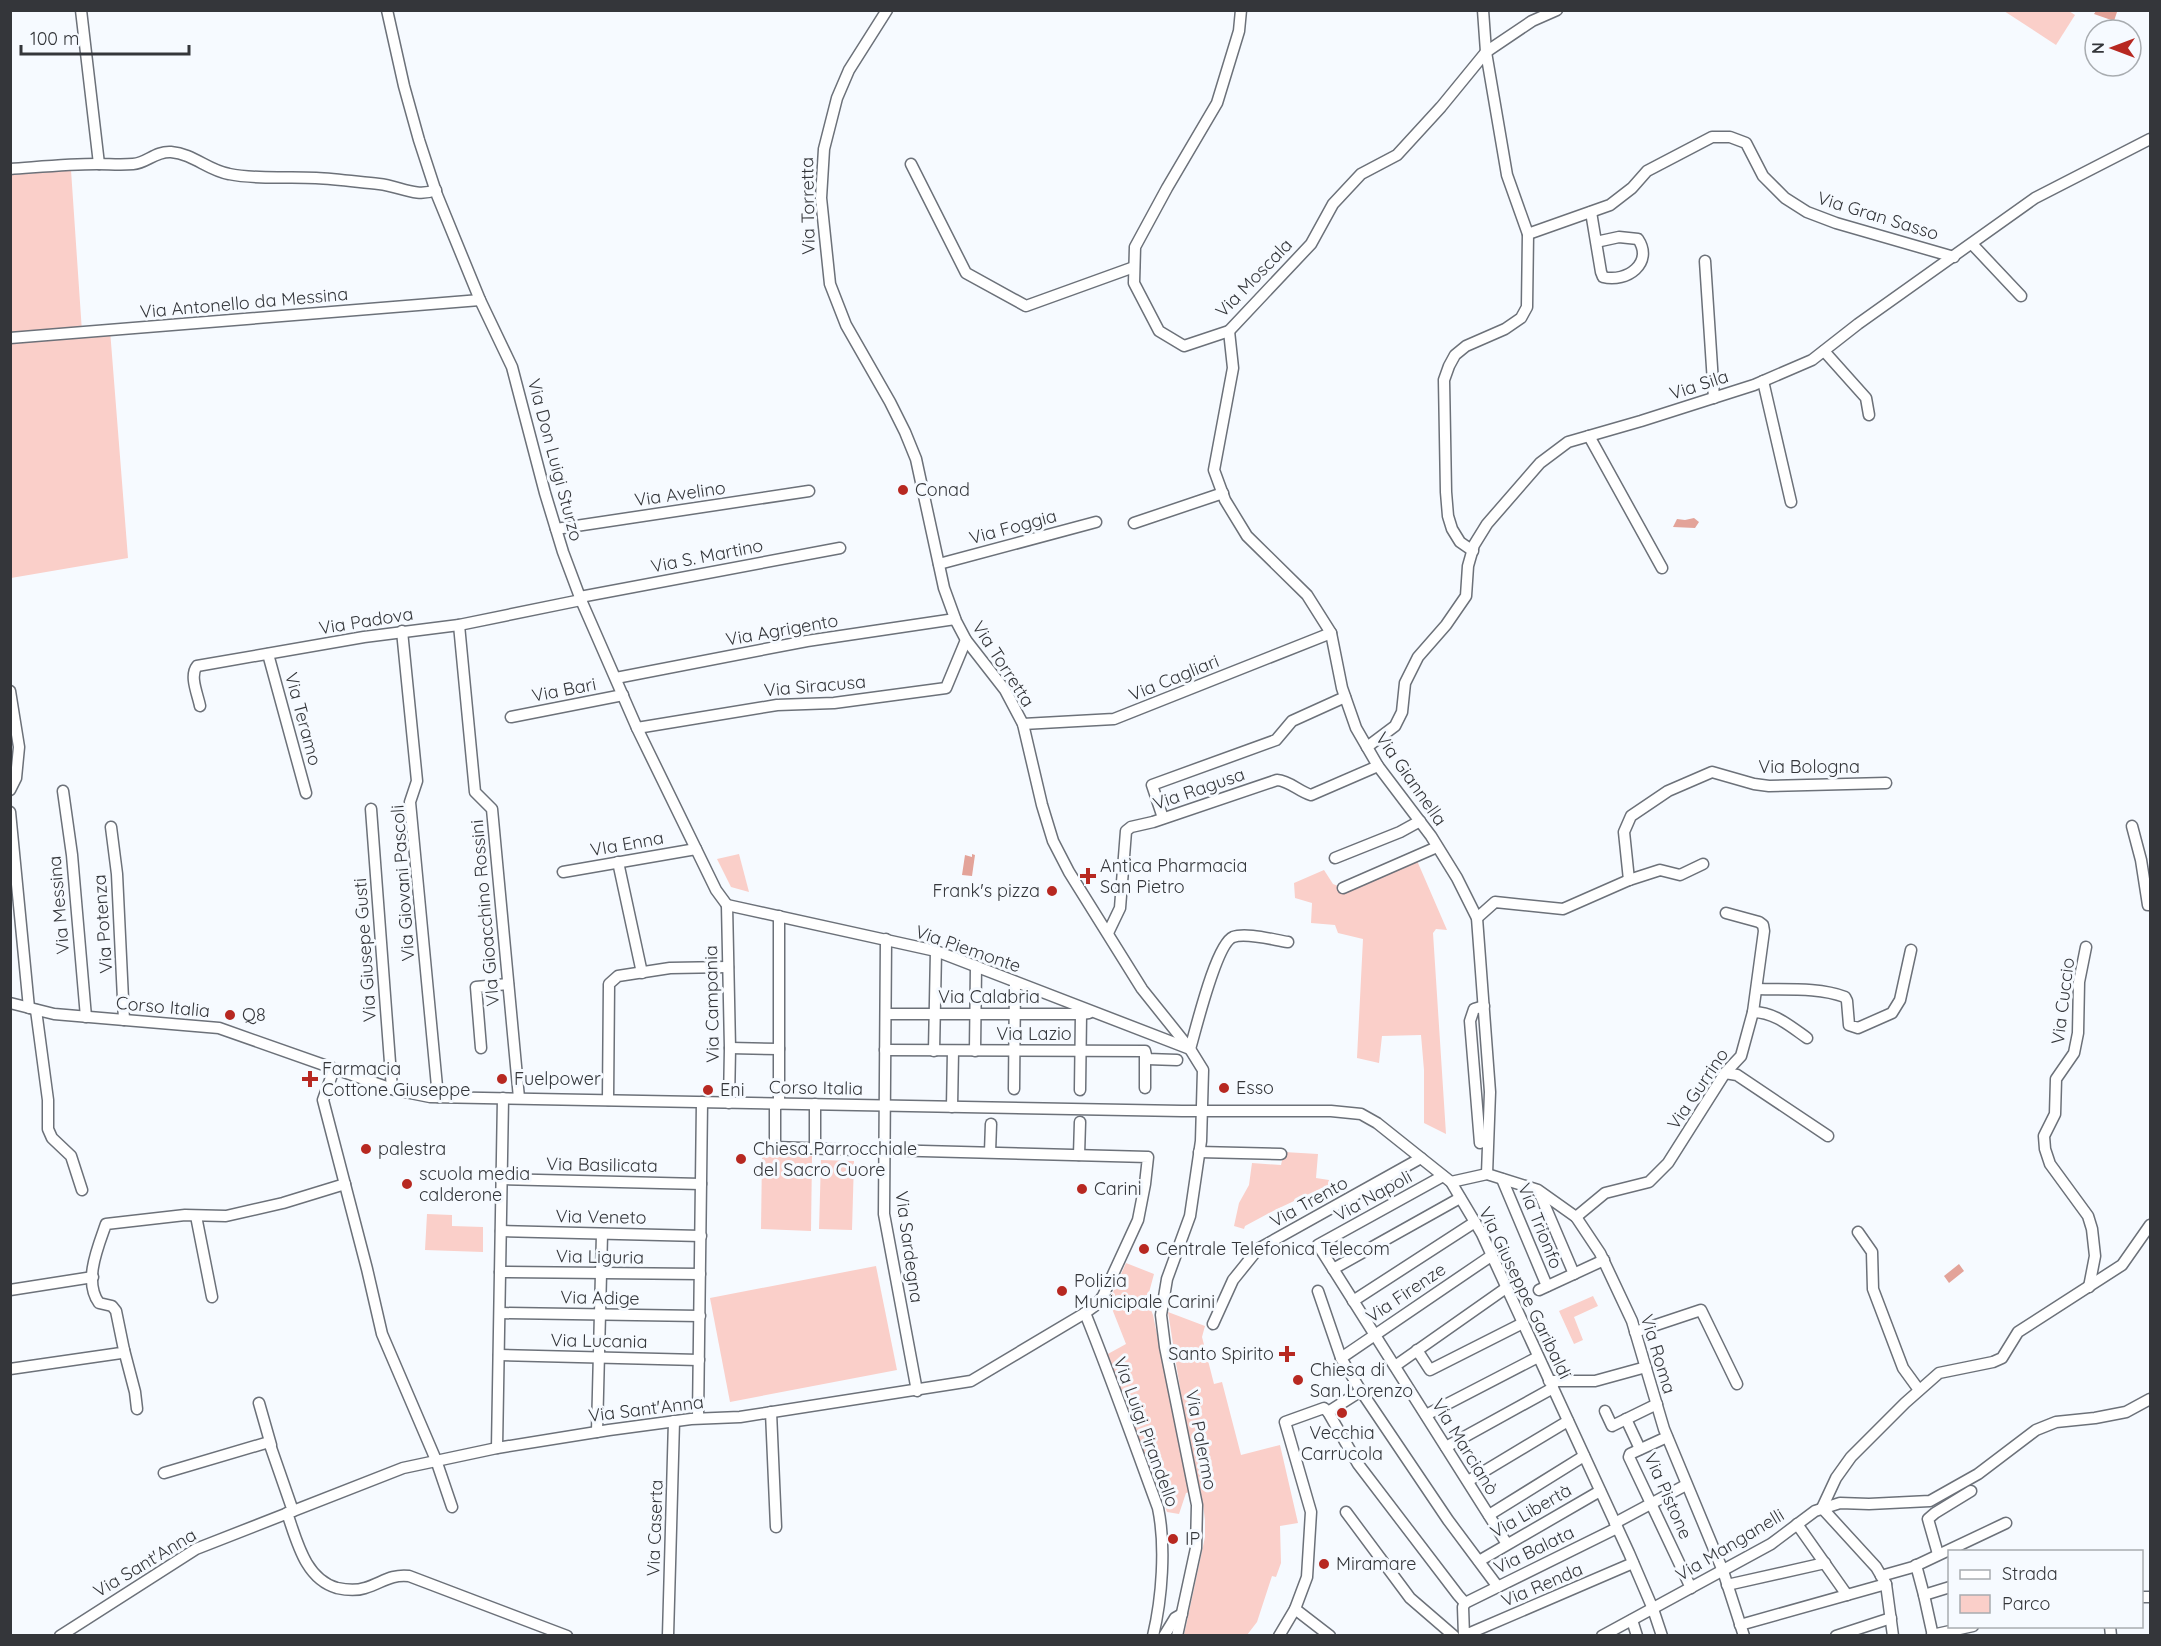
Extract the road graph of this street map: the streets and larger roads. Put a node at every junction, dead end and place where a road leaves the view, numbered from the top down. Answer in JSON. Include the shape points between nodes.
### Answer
{"nodes":[{"id":1,"x":81,"y":10,"type":"edge"},
{"id":2,"x":387,"y":10,"type":"edge"},
{"id":3,"x":887,"y":10,"type":"edge"},
{"id":4,"x":1241,"y":10,"type":"edge"},
{"id":5,"x":1483,"y":10,"type":"edge"},
{"id":6,"x":1557,"y":10,"type":"edge"},
{"id":7,"x":1486,"y":52,"type":"junction"},
{"id":8,"x":2151,"y":139,"type":"edge"},
{"id":9,"x":99,"y":164,"type":"junction"},
{"id":10,"x":911,"y":164,"type":"dead end"},
{"id":11,"x":10,"y":169,"type":"edge"},
{"id":12,"x":436,"y":190,"type":"junction"},
{"id":13,"x":1591,"y":212,"type":"junction"},
{"id":14,"x":1528,"y":234,"type":"junction"},
{"id":15,"x":1596,"y":242,"type":"junction"},
{"id":16,"x":1972,"y":243,"type":"junction"},
{"id":17,"x":1954,"y":256,"type":"junction"},
{"id":18,"x":1705,"y":261,"type":"dead end"},
{"id":19,"x":1134,"y":267,"type":"junction"},
{"id":20,"x":2021,"y":296,"type":"dead end"},
{"id":21,"x":480,"y":300,"type":"junction"},
{"id":22,"x":1229,"y":331,"type":"junction"},
{"id":23,"x":10,"y":338,"type":"edge"},
{"id":24,"x":1824,"y":351,"type":"junction"},
{"id":25,"x":1763,"y":381,"type":"junction"},
{"id":26,"x":1714,"y":398,"type":"junction"},
{"id":27,"x":1869,"y":415,"type":"dead end"},
{"id":28,"x":1589,"y":436,"type":"junction"},
{"id":29,"x":809,"y":491,"type":"dead end"},
{"id":30,"x":1223,"y":493,"type":"junction"},
{"id":31,"x":1791,"y":502,"type":"dead end"},
{"id":32,"x":1096,"y":522,"type":"dead end"},
{"id":33,"x":1134,"y":524,"type":"dead end"},
{"id":34,"x":556,"y":529,"type":"junction"},
{"id":35,"x":840,"y":548,"type":"dead end"},
{"id":36,"x":1473,"y":551,"type":"junction"},
{"id":37,"x":939,"y":564,"type":"junction"},
{"id":38,"x":1662,"y":568,"type":"dead end"},
{"id":39,"x":581,"y":599,"type":"junction"},
{"id":40,"x":955,"y":619,"type":"junction"},
{"id":41,"x":459,"y":625,"type":"junction"},
{"id":42,"x":402,"y":631,"type":"junction"},
{"id":43,"x":1331,"y":633,"type":"junction"},
{"id":44,"x":966,"y":640,"type":"junction"},
{"id":45,"x":268,"y":654,"type":"junction"},
{"id":46,"x":616,"y":678,"type":"junction"},
{"id":47,"x":10,"y":691,"type":"edge"},
{"id":48,"x":623,"y":695,"type":"junction"},
{"id":49,"x":1345,"y":697,"type":"junction"},
{"id":50,"x":200,"y":706,"type":"dead end"},
{"id":51,"x":511,"y":717,"type":"dead end"},
{"id":52,"x":1023,"y":724,"type":"junction"},
{"id":53,"x":638,"y":728,"type":"junction"},
{"id":54,"x":1367,"y":747,"type":"junction"},
{"id":55,"x":1378,"y":766,"type":"junction"},
{"id":56,"x":1886,"y":783,"type":"dead end"},
{"id":57,"x":10,"y":790,"type":"edge"},
{"id":58,"x":63,"y":790,"type":"dead end"},
{"id":59,"x":306,"y":793,"type":"dead end"},
{"id":60,"x":371,"y":809,"type":"dead end"},
{"id":61,"x":10,"y":812,"type":"edge"},
{"id":62,"x":1163,"y":818,"type":"junction"},
{"id":63,"x":1420,"y":821,"type":"junction"},
{"id":64,"x":2132,"y":826,"type":"dead end"},
{"id":65,"x":111,"y":827,"type":"dead end"},
{"id":66,"x":1437,"y":847,"type":"junction"},
{"id":67,"x":696,"y":849,"type":"junction"},
{"id":68,"x":1335,"y":858,"type":"dead end"},
{"id":69,"x":618,"y":862,"type":"junction"},
{"id":70,"x":1703,"y":864,"type":"dead end"},
{"id":71,"x":563,"y":872,"type":"dead end"},
{"id":72,"x":1629,"y":880,"type":"junction"},
{"id":73,"x":1342,"y":888,"type":"dead end"},
{"id":74,"x":727,"y":905,"type":"junction"},
{"id":75,"x":2151,"y":905,"type":"edge"},
{"id":76,"x":1726,"y":913,"type":"dead end"},
{"id":77,"x":779,"y":916,"type":"junction"},
{"id":78,"x":1477,"y":918,"type":"junction"},
{"id":79,"x":1108,"y":933,"type":"junction"},
{"id":80,"x":886,"y":939,"type":"junction"},
{"id":81,"x":1288,"y":942,"type":"dead end"},
{"id":82,"x":2086,"y":947,"type":"dead end"},
{"id":83,"x":1911,"y":950,"type":"dead end"},
{"id":84,"x":936,"y":951,"type":"junction"},
{"id":85,"x":976,"y":966,"type":"junction"},
{"id":86,"x":728,"y":968,"type":"junction"},
{"id":87,"x":642,"y":974,"type":"junction"},
{"id":88,"x":1015,"y":982,"type":"junction"},
{"id":89,"x":508,"y":984,"type":"junction"},
{"id":90,"x":1757,"y":989,"type":"junction"},
{"id":91,"x":10,"y":1003,"type":"edge"},
{"id":92,"x":1484,"y":1006,"type":"junction"},
{"id":93,"x":32,"y":1009,"type":"junction"},
{"id":94,"x":1753,"y":1012,"type":"junction"},
{"id":95,"x":934,"y":1013,"type":"junction"},
{"id":96,"x":975,"y":1013,"type":"junction"},
{"id":97,"x":1086,"y":1013,"type":"junction"},
{"id":98,"x":886,"y":1014,"type":"junction"},
{"id":99,"x":1014,"y":1014,"type":"junction"},
{"id":100,"x":86,"y":1017,"type":"junction"},
{"id":101,"x":124,"y":1020,"type":"junction"},
{"id":102,"x":1807,"y":1038,"type":"dead end"},
{"id":103,"x":481,"y":1048,"type":"dead end"},
{"id":104,"x":730,"y":1048,"type":"junction"},
{"id":105,"x":779,"y":1049,"type":"junction"},
{"id":106,"x":1190,"y":1049,"type":"junction"},
{"id":107,"x":885,"y":1050,"type":"junction"},
{"id":108,"x":1080,"y":1050,"type":"junction"},
{"id":109,"x":934,"y":1051,"type":"junction"},
{"id":110,"x":953,"y":1051,"type":"junction"},
{"id":111,"x":975,"y":1051,"type":"junction"},
{"id":112,"x":1014,"y":1051,"type":"junction"},
{"id":113,"x":1145,"y":1056,"type":"junction"},
{"id":114,"x":1177,"y":1060,"type":"dead end"},
{"id":115,"x":334,"y":1069,"type":"junction"},
{"id":116,"x":1725,"y":1074,"type":"junction"},
{"id":117,"x":1145,"y":1088,"type":"dead end"},
{"id":118,"x":392,"y":1089,"type":"junction"},
{"id":119,"x":1014,"y":1089,"type":"dead end"},
{"id":120,"x":1080,"y":1090,"type":"dead end"},
{"id":121,"x":438,"y":1096,"type":"junction"},
{"id":122,"x":503,"y":1098,"type":"junction"},
{"id":123,"x":519,"y":1098,"type":"junction"},
{"id":124,"x":608,"y":1100,"type":"junction"},
{"id":125,"x":702,"y":1102,"type":"junction"},
{"id":126,"x":729,"y":1102,"type":"junction"},
{"id":127,"x":777,"y":1104,"type":"junction"},
{"id":128,"x":815,"y":1104,"type":"junction"},
{"id":129,"x":884,"y":1106,"type":"junction"},
{"id":130,"x":952,"y":1107,"type":"junction"},
{"id":131,"x":1203,"y":1112,"type":"junction"},
{"id":132,"x":1080,"y":1122,"type":"dead end"},
{"id":133,"x":991,"y":1124,"type":"dead end"},
{"id":134,"x":1828,"y":1136,"type":"dead end"},
{"id":135,"x":1480,"y":1143,"type":"dead end"},
{"id":136,"x":815,"y":1149,"type":"junction"},
{"id":137,"x":857,"y":1150,"type":"dead end"},
{"id":138,"x":884,"y":1150,"type":"junction"},
{"id":139,"x":990,"y":1152,"type":"junction"},
{"id":140,"x":1199,"y":1152,"type":"junction"},
{"id":141,"x":1281,"y":1154,"type":"dead end"},
{"id":142,"x":1079,"y":1155,"type":"junction"},
{"id":143,"x":1421,"y":1158,"type":"junction"},
{"id":144,"x":1487,"y":1174,"type":"junction"},
{"id":145,"x":502,"y":1179,"type":"junction"},
{"id":146,"x":1447,"y":1179,"type":"junction"},
{"id":147,"x":1502,"y":1179,"type":"junction"},
{"id":148,"x":345,"y":1184,"type":"junction"},
{"id":149,"x":701,"y":1184,"type":"junction"},
{"id":150,"x":82,"y":1190,"type":"dead end"},
{"id":151,"x":1538,"y":1190,"type":"junction"},
{"id":152,"x":1460,"y":1198,"type":"junction"},
{"id":153,"x":196,"y":1216,"type":"junction"},
{"id":154,"x":1576,"y":1217,"type":"junction"},
{"id":155,"x":1475,"y":1222,"type":"junction"},
{"id":156,"x":2151,"y":1225,"type":"edge"},
{"id":157,"x":501,"y":1231,"type":"junction"},
{"id":158,"x":602,"y":1233,"type":"junction"},
{"id":159,"x":1858,"y":1233,"type":"dead end"},
{"id":160,"x":701,"y":1236,"type":"junction"},
{"id":161,"x":1318,"y":1245,"type":"joint"},
{"id":162,"x":1491,"y":1256,"type":"junction"},
{"id":163,"x":1604,"y":1260,"type":"junction"},
{"id":164,"x":1334,"y":1269,"type":"junction"},
{"id":165,"x":500,"y":1272,"type":"junction"},
{"id":166,"x":601,"y":1273,"type":"junction"},
{"id":167,"x":700,"y":1274,"type":"junction"},
{"id":168,"x":1574,"y":1274,"type":"junction"},
{"id":169,"x":93,"y":1277,"type":"junction"},
{"id":170,"x":2089,"y":1287,"type":"junction"},
{"id":171,"x":1506,"y":1288,"type":"junction"},
{"id":172,"x":10,"y":1290,"type":"edge"},
{"id":173,"x":1318,"y":1291,"type":"dead end"},
{"id":174,"x":212,"y":1297,"type":"dead end"},
{"id":175,"x":1353,"y":1301,"type":"junction"},
{"id":176,"x":500,"y":1313,"type":"junction"},
{"id":177,"x":1085,"y":1313,"type":"junction"},
{"id":178,"x":600,"y":1315,"type":"junction"},
{"id":179,"x":700,"y":1316,"type":"junction"},
{"id":180,"x":1523,"y":1323,"type":"junction"},
{"id":181,"x":1213,"y":1324,"type":"dead end"},
{"id":182,"x":1635,"y":1332,"type":"junction"},
{"id":183,"x":1374,"y":1334,"type":"junction"},
{"id":184,"x":124,"y":1350,"type":"junction"},
{"id":185,"x":1417,"y":1350,"type":"junction"},
{"id":186,"x":499,"y":1355,"type":"junction"},
{"id":187,"x":1538,"y":1357,"type":"junction"},
{"id":188,"x":599,"y":1358,"type":"junction"},
{"id":189,"x":1341,"y":1358,"type":"junction"},
{"id":190,"x":699,"y":1360,"type":"junction"},
{"id":191,"x":1395,"y":1366,"type":"junction"},
{"id":192,"x":1646,"y":1367,"type":"junction"},
{"id":193,"x":10,"y":1369,"type":"edge"},
{"id":194,"x":1551,"y":1384,"type":"junction"},
{"id":195,"x":1737,"y":1384,"type":"dead end"},
{"id":196,"x":1919,"y":1390,"type":"junction"},
{"id":197,"x":917,"y":1391,"type":"junction"},
{"id":198,"x":1361,"y":1391,"type":"junction"},
{"id":199,"x":2151,"y":1399,"type":"edge"},
{"id":200,"x":259,"y":1403,"type":"dead end"},
{"id":201,"x":1657,"y":1404,"type":"junction"},
{"id":202,"x":137,"y":1409,"type":"dead end"},
{"id":203,"x":1326,"y":1410,"type":"junction"},
{"id":204,"x":1605,"y":1411,"type":"dead end"},
{"id":205,"x":771,"y":1412,"type":"junction"},
{"id":206,"x":1426,"y":1415,"type":"junction"},
{"id":207,"x":698,"y":1418,"type":"junction"},
{"id":208,"x":1626,"y":1419,"type":"junction"},
{"id":209,"x":1568,"y":1420,"type":"junction"},
{"id":210,"x":674,"y":1421,"type":"junction"},
{"id":211,"x":597,"y":1432,"type":"junction"},
{"id":212,"x":1667,"y":1437,"type":"junction"},
{"id":213,"x":271,"y":1445,"type":"junction"},
{"id":214,"x":1446,"y":1447,"type":"junction"},
{"id":215,"x":497,"y":1448,"type":"junction"},
{"id":216,"x":1640,"y":1449,"type":"junction"},
{"id":217,"x":1584,"y":1456,"type":"junction"},
{"id":218,"x":436,"y":1460,"type":"junction"},
{"id":219,"x":164,"y":1473,"type":"dead end"},
{"id":220,"x":1467,"y":1481,"type":"junction"},
{"id":221,"x":1686,"y":1485,"type":"junction"},
{"id":222,"x":1600,"y":1491,"type":"junction"},
{"id":223,"x":1971,"y":1491,"type":"dead end"},
{"id":224,"x":1651,"y":1503,"type":"junction"},
{"id":225,"x":452,"y":1507,"type":"dead end"},
{"id":226,"x":1822,"y":1508,"type":"junction"},
{"id":227,"x":290,"y":1512,"type":"junction"},
{"id":228,"x":1346,"y":1512,"type":"dead end"},
{"id":229,"x":1489,"y":1515,"type":"junction"},
{"id":230,"x":2006,"y":1523,"type":"dead end"},
{"id":231,"x":1797,"y":1524,"type":"junction"},
{"id":232,"x":1616,"y":1525,"type":"junction"},
{"id":233,"x":776,"y":1527,"type":"dead end"},
{"id":234,"x":1508,"y":1544,"type":"junction"},
{"id":235,"x":1938,"y":1554,"type":"junction"},
{"id":236,"x":1479,"y":1561,"type":"junction"},
{"id":237,"x":1633,"y":1563,"type":"junction"},
{"id":238,"x":1825,"y":1563,"type":"junction"},
{"id":239,"x":1916,"y":1565,"type":"junction"},
{"id":240,"x":1723,"y":1571,"type":"junction"},
{"id":241,"x":1883,"y":1580,"type":"junction"},
{"id":242,"x":1728,"y":1585,"type":"junction"},
{"id":243,"x":1498,"y":1587,"type":"junction"},
{"id":244,"x":1691,"y":1588,"type":"junction"},
{"id":245,"x":1948,"y":1588,"type":"edge"},
{"id":246,"x":1847,"y":1595,"type":"junction"},
{"id":247,"x":1924,"y":1595,"type":"junction"},
{"id":248,"x":1466,"y":1602,"type":"junction"},
{"id":249,"x":1295,"y":1609,"type":"junction"},
{"id":250,"x":1653,"y":1609,"type":"junction"},
{"id":251,"x":1182,"y":1614,"type":"junction"},
{"id":252,"x":1891,"y":1618,"type":"junction"},
{"id":253,"x":1632,"y":1620,"type":"junction"},
{"id":254,"x":1969,"y":1629,"type":"edge"},
{"id":255,"x":1742,"y":1630,"type":"edge"},
{"id":256,"x":60,"y":1635,"type":"edge"},
{"id":257,"x":567,"y":1635,"type":"edge"},
{"id":258,"x":668,"y":1635,"type":"edge"},
{"id":259,"x":1153,"y":1635,"type":"edge"},
{"id":260,"x":1164,"y":1635,"type":"edge"},
{"id":261,"x":1177,"y":1635,"type":"edge"},
{"id":262,"x":1279,"y":1635,"type":"edge"},
{"id":263,"x":1330,"y":1635,"type":"edge"},
{"id":264,"x":1461,"y":1635,"type":"edge"},
{"id":265,"x":1602,"y":1635,"type":"edge"},
{"id":266,"x":1636,"y":1635,"type":"edge"},
{"id":267,"x":1662,"y":1635,"type":"edge"},
{"id":268,"x":1836,"y":1635,"type":"edge"},
{"id":269,"x":1893,"y":1635,"type":"edge"},
{"id":270,"x":1933,"y":1635,"type":"edge"}],
"edges":[{"from":1,"to":9,"type":"street"},
{"from":2,"to":12,"type":"street","name":"Via Don Luigi Sturzo","via":[[404,86]]},
{"from":3,"to":37,"type":"street","name":"Via Torretta","via":[[849,70],[825,140],[821,198],[826,264],[846,325],[890,402],[916,459]]},
{"from":4,"to":19,"type":"street","name":"Via Moscala","via":[[1239,31],[1217,103],[1135,247]]},
{"from":5,"to":7,"type":"street"},
{"from":6,"to":7,"type":"street","name":"Via Moscala","via":[[1532,21]]},
{"from":7,"to":14,"type":"street","via":[[1508,175]]},
{"from":7,"to":22,"type":"street","name":"Via Moscala","via":[[1397,155],[1361,174],[1333,204],[1311,244]]},
{"from":8,"to":16,"type":"street","name":"Via Sila","via":[[2035,198]]},
{"from":9,"to":11,"type":"street"},
{"from":9,"to":12,"type":"street","via":[[141,163],[152,155],[168,152],[186,155],[209,169],[229,174],[391,185],[419,194]]},
{"from":10,"to":19,"type":"street","via":[[966,273],[1026,306]]},
{"from":12,"to":21,"type":"street","name":"Via Don Luigi Sturzo"},
{"from":13,"to":14,"type":"street","name":"Via Gran Sasso"},
{"from":13,"to":15,"type":"street"},
{"from":13,"to":17,"type":"street","name":"Via Gran Sasso","via":[[1610,205],[1647,171],[1719,135],[1746,143],[1763,176],[1785,198],[1807,212]]},
{"from":14,"to":36,"type":"street","via":[[1528,296],[1521,318],[1466,346],[1455,355],[1444,380],[1448,516],[1460,542]]},
{"from":15,"to":15,"type":"street","via":[[1604,276],[1632,274],[1641,263],[1638,239],[1619,237]]},
{"from":16,"to":17,"type":"street","name":"Via Sila"},
{"from":16,"to":20,"type":"street"},
{"from":17,"to":24,"type":"street","name":"Via Sila"},
{"from":18,"to":26,"type":"street"},
{"from":19,"to":22,"type":"street","name":"Via Moscala","via":[[1134,283],[1159,331],[1184,346]]},
{"from":21,"to":23,"type":"street","name":"Via Antonello da Messina"},
{"from":21,"to":34,"type":"street","name":"Via Don Luigi Sturzo","via":[[512,367]]},
{"from":22,"to":30,"type":"street","name":"Via Giannella","via":[[1233,368],[1214,470]]},
{"from":24,"to":25,"type":"street","name":"Via Sila"},
{"from":24,"to":27,"type":"street","via":[[1866,398]]},
{"from":25,"to":26,"type":"street","name":"Via Sila"},
{"from":25,"to":31,"type":"street"},
{"from":26,"to":28,"type":"street","name":"Via Sila"},
{"from":28,"to":36,"type":"street","name":"Via Sila","via":[[1568,442],[1540,463],[1487,524]]},
{"from":28,"to":38,"type":"street"},
{"from":29,"to":34,"type":"street","name":"Via Avelino"},
{"from":30,"to":33,"type":"street"},
{"from":30,"to":43,"type":"street","name":"Via Giannella","via":[[1246,536],[1307,595]]},
{"from":32,"to":37,"type":"street","name":"Via Foggia"},
{"from":34,"to":39,"type":"street","name":"Via Don Luigi Sturzo"},
{"from":35,"to":39,"type":"street","name":"Via S. Martino"},
{"from":36,"to":54,"type":"street","name":"Via Sila","via":[[1466,596],[1418,657],[1405,683],[1402,712],[1395,726]]},
{"from":37,"to":40,"type":"street","name":"Via Torretta"},
{"from":39,"to":41,"type":"street","name":"Via Padova"},
{"from":39,"to":46,"type":"street","name":"Via Don Luigi Sturzo"},
{"from":40,"to":44,"type":"street","name":"Via Torretta"},
{"from":40,"to":46,"type":"street","name":"Via Agrigento","via":[[807,641]]},
{"from":41,"to":42,"type":"street","name":"Via Padova"},
{"from":41,"to":89,"type":"street","name":"VIa Gioacchino Rossini","via":[[475,792],[492,809]]},
{"from":42,"to":45,"type":"street","name":"Via Padova"},
{"from":42,"to":121,"type":"street","name":"Via Giovani Pascoli","via":[[417,781],[410,802]]},
{"from":43,"to":49,"type":"street","name":"Via Giannella"},
{"from":43,"to":52,"type":"street","name":"Via Cagliari","via":[[1114,719]]},
{"from":44,"to":52,"type":"street","name":"Via Torretta","via":[[1005,690]]},
{"from":44,"to":53,"type":"street","name":"Via Siracusa","via":[[946,688],[834,703],[777,705]]},
{"from":45,"to":50,"type":"street","name":"Via Padova","via":[[197,666],[194,675]]},
{"from":45,"to":59,"type":"street","name":"Via Teramo"},
{"from":46,"to":48,"type":"street","name":"Via Don Luigi Sturzo"},
{"from":47,"to":57,"type":"street","via":[[19,747],[16,778]]},
{"from":48,"to":51,"type":"street","name":"Via Bari"},
{"from":48,"to":53,"type":"street","name":"Via Don Luigi Sturzo"},
{"from":49,"to":54,"type":"street","name":"Via Giannella"},
{"from":49,"to":62,"type":"street","via":[[1292,721],[1276,740],[1152,785]]},
{"from":52,"to":79,"type":"street","name":"Via Torretta","via":[[1053,841]]},
{"from":53,"to":67,"type":"street","name":"Via Don Luigi Sturzo"},
{"from":54,"to":55,"type":"street","name":"Via Giannella"},
{"from":55,"to":62,"type":"street","name":"Via Ragusa","via":[[1311,795],[1277,780]]},
{"from":55,"to":63,"type":"street","name":"Via Giannella"},
{"from":56,"to":72,"type":"street","name":"Via Bologna","via":[[1769,786],[1712,772],[1668,790],[1631,816],[1624,832]]},
{"from":58,"to":100,"type":"street","name":"Via Messina"},
{"from":60,"to":118,"type":"street","name":"Via Giusepe Gusti"},
{"from":61,"to":93,"type":"street"},
{"from":62,"to":79,"type":"street","name":"Via Ragusa","via":[[1131,826],[1126,831],[1120,908]]},
{"from":63,"to":66,"type":"street","name":"Via Giannella"},
{"from":63,"to":68,"type":"street"},
{"from":64,"to":75,"type":"street"},
{"from":65,"to":101,"type":"street","name":"Via Potenza"},
{"from":66,"to":73,"type":"street"},
{"from":66,"to":78,"type":"street","name":"Via Giannella","via":[[1458,878]]},
{"from":67,"to":69,"type":"street","name":"VIa Enna"},
{"from":67,"to":74,"type":"street","name":"Via Don Luigi Sturzo"},
{"from":69,"to":71,"type":"street","name":"VIa Enna"},
{"from":69,"to":87,"type":"street"},
{"from":70,"to":72,"type":"street","via":[[1680,875],[1660,870]]},
{"from":72,"to":78,"type":"street","via":[[1563,909],[1495,902]]},
{"from":74,"to":77,"type":"street","name":"Via Piemonte"},
{"from":74,"to":86,"type":"street","name":"Via Campania"},
{"from":76,"to":90,"type":"street","name":"Via Gurrino","via":[[1763,925]]},
{"from":77,"to":80,"type":"street","name":"Via Piemonte"},
{"from":77,"to":105,"type":"street"},
{"from":78,"to":92,"type":"street","name":"Via Giannella"},
{"from":79,"to":106,"type":"street","name":"Via Torretta","via":[[1142,989]]},
{"from":80,"to":84,"type":"street","name":"Via Piemonte"},
{"from":80,"to":98,"type":"street","name":"Via Sardegna"},
{"from":81,"to":106,"type":"street","via":[[1242,935],[1227,940]]},
{"from":82,"to":170,"type":"street","name":"Via Cuccio","via":[[2079,982],[2074,1053],[2056,1079],[2055,1114],[2044,1136],[2050,1164],[2088,1216],[2092,1229],[2095,1256]]},
{"from":83,"to":90,"type":"street","via":[[1900,1000],[1892,1013],[1858,1028],[1849,1025],[1845,997],[1824,992]]},
{"from":84,"to":85,"type":"street","name":"Via Piemonte"},
{"from":84,"to":95,"type":"street"},
{"from":85,"to":88,"type":"street","name":"Via Piemonte"},
{"from":85,"to":96,"type":"street"},
{"from":86,"to":87,"type":"street","via":[[670,968]]},
{"from":86,"to":104,"type":"street","name":"Via Campania"},
{"from":87,"to":124,"type":"street","via":[[618,976],[609,984]]},
{"from":88,"to":97,"type":"street","name":"Via Piemonte"},
{"from":88,"to":99,"type":"street"},
{"from":89,"to":103,"type":"street","via":[[476,987]]},
{"from":89,"to":123,"type":"street","name":"VIa Gioacchino Rossini"},
{"from":90,"to":94,"type":"street","name":"Via Gurrino"},
{"from":91,"to":93,"type":"street","name":"Corso Italia"},
{"from":92,"to":135,"type":"street","via":[[1474,1009],[1470,1021]]},
{"from":92,"to":144,"type":"street","name":"Via Giannella","via":[[1490,1092]]},
{"from":93,"to":100,"type":"street","name":"Corso Italia"},
{"from":93,"to":150,"type":"street","via":[[48,1100],[48,1129],[71,1156]]},
{"from":94,"to":102,"type":"street","via":[[1764,1012],[1786,1022]]},
{"from":94,"to":116,"type":"street","name":"Via Gurrino","via":[[1741,1056]]},
{"from":95,"to":96,"type":"street","name":"Via Calabria"},
{"from":95,"to":98,"type":"street","name":"Via Calabria"},
{"from":95,"to":109,"type":"street"},
{"from":96,"to":99,"type":"street","name":"Via Calabria"},
{"from":96,"to":111,"type":"street"},
{"from":97,"to":99,"type":"street","name":"Via Calabria"},
{"from":97,"to":106,"type":"street","name":"Via Piemonte"},
{"from":97,"to":108,"type":"street"},
{"from":98,"to":107,"type":"street","name":"Via Sardegna"},
{"from":99,"to":112,"type":"street"},
{"from":100,"to":101,"type":"street","name":"Corso Italia"},
{"from":101,"to":115,"type":"street","name":"Corso Italia","via":[[219,1028]]},
{"from":104,"to":105,"type":"street"},
{"from":104,"to":126,"type":"street","name":"Via Campania"},
{"from":105,"to":127,"type":"street"},
{"from":106,"to":131,"type":"street","name":"Via Torretta","via":[[1203,1070]]},
{"from":107,"to":109,"type":"street","name":"Via Lazio"},
{"from":107,"to":129,"type":"street","name":"Via Sardegna"},
{"from":108,"to":112,"type":"street","name":"Via Lazio"},
{"from":108,"to":113,"type":"street","name":"Via Lazio","via":[[1145,1052]]},
{"from":108,"to":120,"type":"street"},
{"from":109,"to":110,"type":"street","name":"Via Lazio"},
{"from":110,"to":111,"type":"street","name":"Via Lazio"},
{"from":110,"to":130,"type":"street"},
{"from":111,"to":112,"type":"street","name":"Via Lazio"},
{"from":112,"to":119,"type":"street"},
{"from":113,"to":114,"type":"street","name":"Via Lazio"},
{"from":113,"to":117,"type":"street"},
{"from":115,"to":118,"type":"street","name":"Corso Italia"},
{"from":115,"to":148,"type":"street","via":[[323,1100]]},
{"from":116,"to":134,"type":"street","via":[[1737,1075]]},
{"from":116,"to":154,"type":"street","name":"Via Gurrino","via":[[1668,1163],[1655,1176],[1648,1182],[1605,1193]]},
{"from":118,"to":121,"type":"street","name":"Corso Italia"},
{"from":121,"to":122,"type":"street","name":"Corso Italia"},
{"from":122,"to":123,"type":"street","name":"Corso Italia"},
{"from":122,"to":145,"type":"street"},
{"from":123,"to":124,"type":"street","name":"Corso Italia"},
{"from":124,"to":125,"type":"street","name":"Corso Italia"},
{"from":125,"to":126,"type":"street","name":"Corso Italia"},
{"from":125,"to":149,"type":"street"},
{"from":126,"to":127,"type":"street","name":"Corso Italia"},
{"from":127,"to":128,"type":"street","name":"Corso Italia"},
{"from":127,"to":136,"type":"street","via":[[775,1147]]},
{"from":128,"to":129,"type":"street","name":"Corso Italia"},
{"from":128,"to":136,"type":"street"},
{"from":129,"to":130,"type":"street","name":"Corso Italia"},
{"from":129,"to":138,"type":"street","name":"Via Sardegna"},
{"from":130,"to":131,"type":"street","name":"Corso Italia"},
{"from":131,"to":140,"type":"street","name":"Via Palermo"},
{"from":131,"to":143,"type":"street","name":"Via Giuseppe Garibaldi","via":[[1361,1114]]},
{"from":132,"to":142,"type":"street"},
{"from":133,"to":139,"type":"street"},
{"from":136,"to":137,"type":"street"},
{"from":138,"to":139,"type":"street"},
{"from":138,"to":197,"type":"street","name":"Via Sardegna","via":[[884,1214]]},
{"from":139,"to":142,"type":"street"},
{"from":140,"to":141,"type":"street"},
{"from":140,"to":251,"type":"street","name":"Via Palermo","via":[[1190,1216],[1167,1279],[1161,1315],[1197,1504],[1196,1548]]},
{"from":142,"to":177,"type":"street","name":"Via Sant'Anna","via":[[1148,1156],[1138,1220],[1103,1296]]},
{"from":143,"to":146,"type":"street","name":"Via Giuseppe Garibaldi"},
{"from":143,"to":181,"type":"street","name":"Via Trento","via":[[1258,1249],[1233,1280]]},
{"from":144,"to":146,"type":"street"},
{"from":144,"to":147,"type":"street","name":"Via Roma"},
{"from":145,"to":149,"type":"street","name":"Via Basilicata"},
{"from":145,"to":157,"type":"street"},
{"from":146,"to":152,"type":"street","name":"Via Giuseppe Garibaldi"},
{"from":146,"to":161,"type":"street","name":"Via Napoli"},
{"from":147,"to":151,"type":"street","name":"Via Roma"},
{"from":147,"to":168,"type":"street","name":"Via Trionfo","via":[[1543,1288]]},
{"from":148,"to":153,"type":"street","via":[[226,1216]]},
{"from":148,"to":218,"type":"street","via":[[382,1334]]},
{"from":149,"to":160,"type":"street"},
{"from":151,"to":154,"type":"street","name":"Via Roma"},
{"from":151,"to":168,"type":"street"},
{"from":152,"to":155,"type":"street","name":"Via Giuseppe Garibaldi"},
{"from":152,"to":164,"type":"street"},
{"from":153,"to":169,"type":"street","via":[[106,1224],[92,1264]]},
{"from":153,"to":174,"type":"street"},
{"from":154,"to":163,"type":"street","name":"Via Roma"},
{"from":155,"to":162,"type":"street","name":"Via Giuseppe Garibaldi"},
{"from":155,"to":175,"type":"street"},
{"from":156,"to":170,"type":"street","via":[[2122,1265]]},
{"from":157,"to":158,"type":"street","name":"Via Veneto"},
{"from":157,"to":165,"type":"street"},
{"from":158,"to":160,"type":"street","name":"Via Veneto"},
{"from":158,"to":166,"type":"street"},
{"from":159,"to":196,"type":"street","via":[[1872,1252],[1873,1289],[1903,1368]]},
{"from":160,"to":167,"type":"street"},
{"from":161,"to":164,"type":"street","name":"Via Marcianò"},
{"from":162,"to":171,"type":"street","name":"Via Giuseppe Garibaldi"},
{"from":162,"to":183,"type":"street","name":"Via Firenze"},
{"from":163,"to":168,"type":"street"},
{"from":163,"to":182,"type":"street","name":"Via Roma"},
{"from":164,"to":175,"type":"street","name":"Via Marcianò"},
{"from":165,"to":166,"type":"street","name":"Via Liguria"},
{"from":165,"to":176,"type":"street"},
{"from":166,"to":167,"type":"street","name":"Via Liguria"},
{"from":166,"to":178,"type":"street"},
{"from":167,"to":179,"type":"street"},
{"from":169,"to":172,"type":"street"},
{"from":169,"to":184,"type":"street","via":[[99,1303],[116,1311]]},
{"from":170,"to":196,"type":"street","via":[[2018,1332],[2002,1358],[1939,1373]]},
{"from":171,"to":180,"type":"street","name":"Via Giuseppe Garibaldi"},
{"from":171,"to":185,"type":"street"},
{"from":173,"to":189,"type":"street"},
{"from":175,"to":183,"type":"street","name":"Via Marcianò"},
{"from":176,"to":178,"type":"street","name":"Via Adige"},
{"from":176,"to":186,"type":"street"},
{"from":177,"to":197,"type":"street","name":"Via Sant'Anna","via":[[971,1381]]},
{"from":177,"to":259,"type":"street","name":"Via Luigi Pirandello","via":[[1161,1522],[1160,1590]]},
{"from":178,"to":179,"type":"street","name":"Via Adige"},
{"from":178,"to":188,"type":"street"},
{"from":179,"to":190,"type":"street"},
{"from":180,"to":185,"type":"street","via":[[1430,1370]]},
{"from":180,"to":187,"type":"street","name":"Via Giuseppe Garibaldi"},
{"from":182,"to":192,"type":"street","name":"Via Roma"},
{"from":182,"to":195,"type":"street","via":[[1701,1310]]},
{"from":183,"to":189,"type":"street","name":"Via Firenze"},
{"from":183,"to":191,"type":"street","name":"Via Marcianò"},
{"from":184,"to":193,"type":"street"},
{"from":184,"to":202,"type":"street"},
{"from":185,"to":191,"type":"street"},
{"from":186,"to":188,"type":"street","name":"Via Lucania"},
{"from":186,"to":215,"type":"street"},
{"from":187,"to":194,"type":"street","name":"Via Giuseppe Garibaldi"},
{"from":187,"to":206,"type":"street"},
{"from":188,"to":190,"type":"street","name":"Via Lucania"},
{"from":188,"to":211,"type":"street"},
{"from":189,"to":198,"type":"street"},
{"from":190,"to":207,"type":"street"},
{"from":191,"to":206,"type":"street","name":"Via Marcianò"},
{"from":192,"to":194,"type":"street","via":[[1595,1381]]},
{"from":192,"to":201,"type":"street","name":"Via Roma"},
{"from":194,"to":209,"type":"street","name":"Via Giuseppe Garibaldi"},
{"from":194,"to":214,"type":"street"},
{"from":196,"to":226,"type":"street","via":[[1851,1457]]},
{"from":197,"to":205,"type":"street","name":"Via Sant'Anna"},
{"from":198,"to":203,"type":"street"},
{"from":198,"to":236,"type":"street"},
{"from":199,"to":226,"type":"street","name":"Via Manganelli","via":[[2126,1412],[2056,1422],[2036,1430],[1978,1474],[1930,1501],[1840,1503]]},
{"from":200,"to":213,"type":"street"},
{"from":201,"to":208,"type":"street"},
{"from":201,"to":212,"type":"street","name":"Via Roma"},
{"from":203,"to":248,"type":"street","via":[[1358,1464]]},
{"from":203,"to":249,"type":"street","via":[[1285,1422],[1311,1512],[1307,1577]]},
{"from":204,"to":208,"type":"street","via":[[1612,1426]]},
{"from":205,"to":207,"type":"street","name":"Via Sant'Anna"},
{"from":205,"to":233,"type":"street"},
{"from":206,"to":214,"type":"street","name":"Via Marcianò"},
{"from":207,"to":210,"type":"street","name":"Via Sant'Anna"},
{"from":208,"to":216,"type":"street"},
{"from":209,"to":217,"type":"street","name":"Via Giuseppe Garibaldi"},
{"from":209,"to":220,"type":"street"},
{"from":210,"to":211,"type":"street","name":"Via Sant'Anna"},
{"from":210,"to":258,"type":"street","name":"Via Caserta"},
{"from":211,"to":215,"type":"street","name":"Via Sant'Anna"},
{"from":212,"to":216,"type":"street","name":"Via Pistone"},
{"from":212,"to":221,"type":"street","name":"Via Roma"},
{"from":213,"to":219,"type":"street","via":[[265,1443]]},
{"from":213,"to":227,"type":"street"},
{"from":214,"to":220,"type":"street","name":"Via Marcianò"},
{"from":215,"to":218,"type":"street","name":"Via Sant'Anna"},
{"from":216,"to":224,"type":"street","name":"Via Pistone","via":[[1629,1457]]},
{"from":217,"to":222,"type":"street","name":"Via Giuseppe Garibaldi"},
{"from":217,"to":229,"type":"street"},
{"from":218,"to":225,"type":"street"},
{"from":218,"to":227,"type":"street","name":"Via Sant'Anna","via":[[403,1468]]},
{"from":220,"to":229,"type":"street","name":"Via Marcianò"},
{"from":221,"to":224,"type":"street","name":"Via Balata"},
{"from":221,"to":240,"type":"street","name":"Via Roma"},
{"from":222,"to":232,"type":"street","name":"Via Giuseppe Garibaldi"},
{"from":222,"to":234,"type":"street","name":"Via Libertà"},
{"from":223,"to":235,"type":"street","via":[[1928,1519]]},
{"from":224,"to":232,"type":"street","name":"Via Balata"},
{"from":224,"to":244,"type":"street","name":"Via Pistone"},
{"from":226,"to":231,"type":"street","name":"Via Manganelli"},
{"from":226,"to":241,"type":"street","via":[[1876,1567]]},
{"from":227,"to":256,"type":"street","name":"Via Sant'Anna","via":[[196,1549]]},
{"from":227,"to":257,"type":"street","via":[[306,1563],[330,1586],[363,1589],[397,1575],[409,1576]]},
{"from":228,"to":264,"type":"street","via":[[1410,1598]]},
{"from":229,"to":234,"type":"street","name":"Via Marcianò"},
{"from":230,"to":235,"type":"street"},
{"from":231,"to":238,"type":"street"},
{"from":231,"to":240,"type":"street","name":"Via Manganelli"},
{"from":232,"to":237,"type":"street","name":"Via Giuseppe Garibaldi"},
{"from":232,"to":243,"type":"street","name":"Via Balata"},
{"from":234,"to":236,"type":"street","name":"Via Libertà"},
{"from":235,"to":239,"type":"street"},
{"from":236,"to":243,"type":"street"},
{"from":237,"to":250,"type":"street","name":"Via Giuseppe Garibaldi"},
{"from":237,"to":264,"type":"street","name":"Via Renda"},
{"from":238,"to":242,"type":"street"},
{"from":238,"to":246,"type":"street"},
{"from":239,"to":241,"type":"street"},
{"from":239,"to":247,"type":"street"},
{"from":240,"to":242,"type":"street","name":"Via Roma"},
{"from":240,"to":244,"type":"street","name":"Via Manganelli"},
{"from":241,"to":246,"type":"street"},
{"from":241,"to":252,"type":"street"},
{"from":242,"to":255,"type":"street","name":"Via Roma"},
{"from":243,"to":248,"type":"street","name":"Via Balata"},
{"from":244,"to":250,"type":"street","name":"Via Manganelli"},
{"from":245,"to":247,"type":"street"},
{"from":246,"to":255,"type":"street"},
{"from":247,"to":270,"type":"street"},
{"from":248,"to":264,"type":"street","via":[[1462,1607]]},
{"from":249,"to":262,"type":"street"},
{"from":249,"to":263,"type":"street"},
{"from":250,"to":253,"type":"street","name":"Via Manganelli"},
{"from":250,"to":267,"type":"street","name":"Via Giuseppe Garibaldi"},
{"from":251,"to":260,"type":"street"},
{"from":251,"to":261,"type":"street","name":"Via Palermo"},
{"from":252,"to":268,"type":"street"},
{"from":252,"to":269,"type":"street"},
{"from":253,"to":265,"type":"street","name":"Via Manganelli"},
{"from":253,"to":266,"type":"street"},
{"from":254,"to":270,"type":"street"}]}
